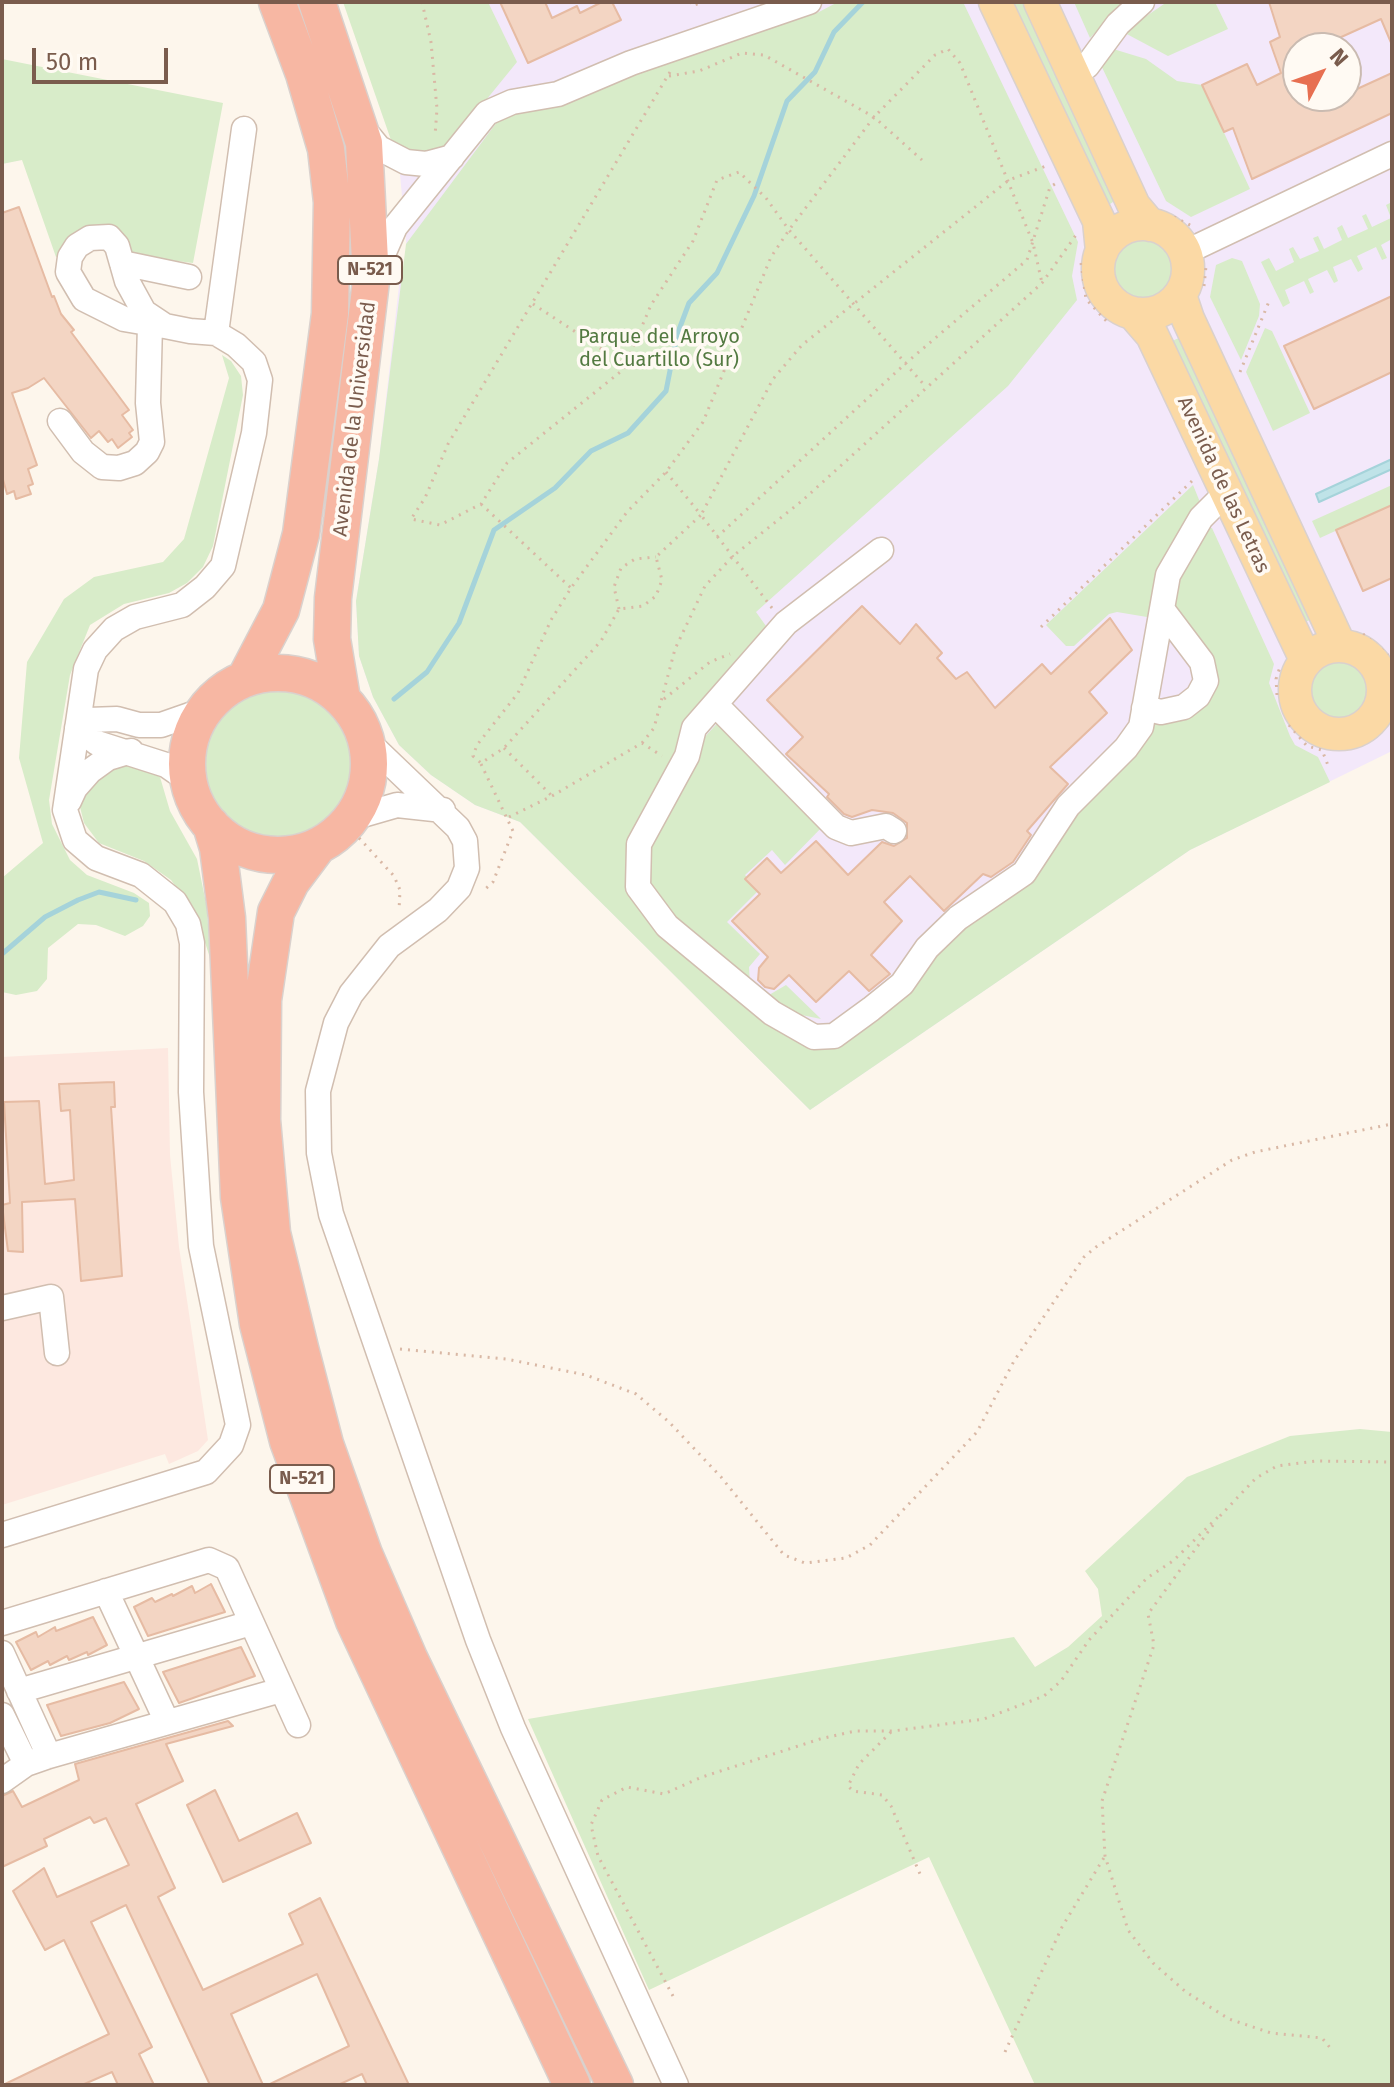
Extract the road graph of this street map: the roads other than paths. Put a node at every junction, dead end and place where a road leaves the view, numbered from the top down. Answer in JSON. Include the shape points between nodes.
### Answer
{"nodes":[{"id":1,"x":277,"y":2,"type":"edge"},
{"id":2,"x":317,"y":2,"type":"edge"},
{"id":3,"x":809,"y":2,"type":"edge"},
{"id":4,"x":995,"y":2,"type":"edge"},
{"id":5,"x":1040,"y":2,"type":"edge"},
{"id":6,"x":1142,"y":2,"type":"edge"},
{"id":7,"x":1073,"y":74,"type":"junction"},
{"id":8,"x":357,"y":122,"type":"junction"},
{"id":9,"x":244,"y":129,"type":"dead end"},
{"id":10,"x":1392,"y":154,"type":"edge"},
{"id":11,"x":452,"y":157,"type":"junction"},
{"id":12,"x":1150,"y":225,"type":"junction"},
{"id":13,"x":1088,"y":250,"type":"junction"},
{"id":14,"x":1184,"y":253,"type":"junction"},
{"id":15,"x":122,"y":263,"type":"junction"},
{"id":16,"x":189,"y":277,"type":"dead end"},
{"id":17,"x":371,"y":281,"type":"junction"},
{"id":18,"x":1180,"y":295,"type":"junction"},
{"id":19,"x":1124,"y":321,"type":"junction"},
{"id":20,"x":157,"y":325,"type":"junction"},
{"id":21,"x":216,"y":333,"type":"junction"},
{"id":22,"x":60,"y":421,"type":"dead end"},
{"id":23,"x":1217,"y":502,"type":"junction"},
{"id":24,"x":881,"y":550,"type":"dead end"},
{"id":25,"x":1162,"y":609,"type":"junction"},
{"id":26,"x":1340,"y":646,"type":"junction"},
{"id":27,"x":1294,"y":664,"type":"junction"},
{"id":28,"x":86,"y":669,"type":"junction"},
{"id":29,"x":1387,"y":678,"type":"edge"},
{"id":30,"x":245,"y":679,"type":"junction"},
{"id":31,"x":342,"y":699,"type":"junction"},
{"id":32,"x":715,"y":704,"type":"junction"},
{"id":33,"x":1144,"y":708,"type":"junction"},
{"id":34,"x":204,"y":710,"type":"junction"},
{"id":35,"x":117,"y":719,"type":"junction"},
{"id":36,"x":77,"y":728,"type":"junction"},
{"id":37,"x":366,"y":740,"type":"junction"},
{"id":38,"x":131,"y":751,"type":"junction"},
{"id":39,"x":189,"y":781,"type":"junction"},
{"id":40,"x":65,"y":810,"type":"junction"},
{"id":41,"x":443,"y":810,"type":"junction"},
{"id":42,"x":352,"y":818,"type":"junction"},
{"id":43,"x":211,"y":825,"type":"junction"},
{"id":44,"x":894,"y":831,"type":"dead end"},
{"id":45,"x":318,"y":846,"type":"junction"},
{"id":46,"x":2,"y":1308,"type":"edge"},
{"id":47,"x":57,"y":1353,"type":"dead end"},
{"id":48,"x":2,"y":1535,"type":"edge"},
{"id":49,"x":106,"y":1591,"type":"junction"},
{"id":50,"x":2,"y":1623,"type":"edge"},
{"id":51,"x":251,"y":1623,"type":"junction"},
{"id":52,"x":2,"y":1653,"type":"edge"},
{"id":53,"x":136,"y":1656,"type":"junction"},
{"id":54,"x":281,"y":1690,"type":"junction"},
{"id":55,"x":19,"y":1691,"type":"junction"},
{"id":56,"x":2,"y":1715,"type":"edge"},
{"id":57,"x":167,"y":1722,"type":"junction"},
{"id":58,"x":298,"y":1725,"type":"dead end"},
{"id":59,"x":38,"y":1760,"type":"junction"},
{"id":60,"x":2,"y":1781,"type":"edge"},
{"id":61,"x":572,"y":2085,"type":"edge"},
{"id":62,"x":615,"y":2085,"type":"edge"},
{"id":63,"x":676,"y":2085,"type":"edge"}],
"edges":[{"from":1,"to":30,"type":"highway","name":"Avenida de la Universidad","number":"N-521","via":[[326,149],[332,202],[330,314],[301,534],[281,610]]},
{"from":2,"to":8,"type":"highway","name":"Avenida de la Universidad","number":"N-521"},
{"from":3,"to":11,"type":"street","via":[[558,94],[512,102],[487,113]]},
{"from":4,"to":13,"type":"main road","via":[[1099,221]]},
{"from":5,"to":7,"type":"main road"},
{"from":6,"to":7,"type":"street","via":[[1087,66]]},
{"from":7,"to":12,"type":"main road","via":[[1134,206]]},
{"from":8,"to":11,"type":"street","via":[[379,148],[406,162],[426,164]]},
{"from":8,"to":17,"type":"highway","name":"Avenida de la Universidad","number":"N-521","via":[[364,143]]},
{"from":9,"to":21,"type":"street"},
{"from":10,"to":14,"type":"street"},
{"from":11,"to":17,"type":"street","via":[[395,227]]},
{"from":12,"to":13,"type":"main road","via":[[1122,230]]},
{"from":12,"to":14,"type":"main road","via":[[1173,237]]},
{"from":13,"to":19,"type":"main road","via":[[1103,290]]},
{"from":14,"to":18,"type":"main road","via":[[1187,278]]},
{"from":15,"to":16,"type":"street"},
{"from":15,"to":20,"type":"street","via":[[144,312]]},
{"from":15,"to":20,"type":"street","via":[[109,237],[90,238],[77,246],[68,272],[74,287],[99,309]]},
{"from":17,"to":31,"type":"highway","name":"Avenida de la Universidad","number":"N-521","via":[[333,598],[332,639]]},
{"from":18,"to":19,"type":"main road","via":[[1161,311]]},
{"from":18,"to":26,"type":"main road","name":"Avenida de las Letras"},
{"from":19,"to":23,"type":"main road","name":"Avenida de las Letras","via":[[1152,335]]},
{"from":20,"to":21,"type":"street"},
{"from":20,"to":22,"type":"street","via":[[148,403],[152,442],[147,452],[127,465],[102,467]]},
{"from":21,"to":28,"type":"street","via":[[254,362],[260,380],[254,433],[223,566],[182,605],[135,617],[114,629]]},
{"from":23,"to":25,"type":"street","via":[[1168,575]]},
{"from":23,"to":27,"type":"main road","name":"Avenida de las Letras"},
{"from":24,"to":32,"type":"street","via":[[786,623]]},
{"from":25,"to":33,"type":"street"},
{"from":25,"to":33,"type":"street","via":[[1202,662],[1206,681],[1184,707],[1161,712]]},
{"from":26,"to":27,"type":"main road","via":[[1321,649]]},
{"from":26,"to":29,"type":"main road","via":[[1367,656]]},
{"from":27,"to":29,"type":"main road","via":[[1298,706],[1310,723],[1328,733],[1355,731],[1372,719]]},
{"from":28,"to":35,"type":"street","via":[[97,695]]},
{"from":28,"to":36,"type":"street"},
{"from":30,"to":31,"type":"highway","number":"N-521","via":[[267,673],[302,676]]},
{"from":30,"to":34,"type":"highway","number":"N-521","via":[[222,691]]},
{"from":31,"to":37,"type":"highway","number":"N-521"},
{"from":32,"to":33,"type":"street","via":[[694,728],[687,756],[639,844],[638,887],[667,926],[772,1013],[814,1037],[834,1036],[902,984],[927,948],[958,918],[1024,873],[1068,806],[1126,748],[1141,727]]},
{"from":32,"to":44,"type":"street","via":[[836,827],[851,833],[886,826]]},
{"from":34,"to":35,"type":"street","via":[[161,725]]},
{"from":34,"to":39,"type":"highway","number":"N-521","via":[[189,744]]},
{"from":35,"to":36,"type":"street","via":[[88,720]]},
{"from":36,"to":38,"type":"street","via":[[97,743]]},
{"from":36,"to":40,"type":"street"},
{"from":37,"to":41,"type":"street"},
{"from":37,"to":42,"type":"highway","number":"N-521","via":[[368,781]]},
{"from":38,"to":39,"type":"street"},
{"from":38,"to":40,"type":"street","via":[[90,771]]},
{"from":39,"to":43,"type":"highway","number":"N-521","via":[[194,800]]},
{"from":40,"to":48,"type":"street","via":[[75,840],[96,858],[141,875],[175,902],[188,924],[201,1246],[238,1425],[231,1445],[206,1472]]},
{"from":41,"to":42,"type":"street","via":[[397,805]]},
{"from":41,"to":63,"type":"street","via":[[465,841],[467,868],[459,888],[389,946],[351,994],[326,1051],[318,1091],[319,1153],[331,1214],[473,1625],[513,1728]]},
{"from":42,"to":45,"type":"highway","number":"N-521"},
{"from":43,"to":45,"type":"highway","number":"N-521","via":[[241,847],[268,854]]},
{"from":43,"to":61,"type":"highway","number":"N-521","via":[[227,918],[239,1197],[258,1324],[288,1441],[354,1621]]},
{"from":45,"to":62,"type":"highway","number":"N-521","via":[[276,912],[263,1000],[262,1120],[272,1233],[325,1444],[364,1554]]},
{"from":46,"to":47,"type":"street","via":[[51,1297]]},
{"from":49,"to":50,"type":"street"},
{"from":49,"to":51,"type":"street","via":[[209,1560],[227,1568]]},
{"from":49,"to":53,"type":"street"},
{"from":51,"to":53,"type":"street"},
{"from":51,"to":54,"type":"street"},
{"from":52,"to":55,"type":"street"},
{"from":53,"to":55,"type":"street"},
{"from":53,"to":57,"type":"street"},
{"from":54,"to":57,"type":"street"},
{"from":54,"to":58,"type":"street"},
{"from":55,"to":59,"type":"street"},
{"from":56,"to":59,"type":"street"},
{"from":57,"to":59,"type":"street"},
{"from":59,"to":60,"type":"street"}]}
